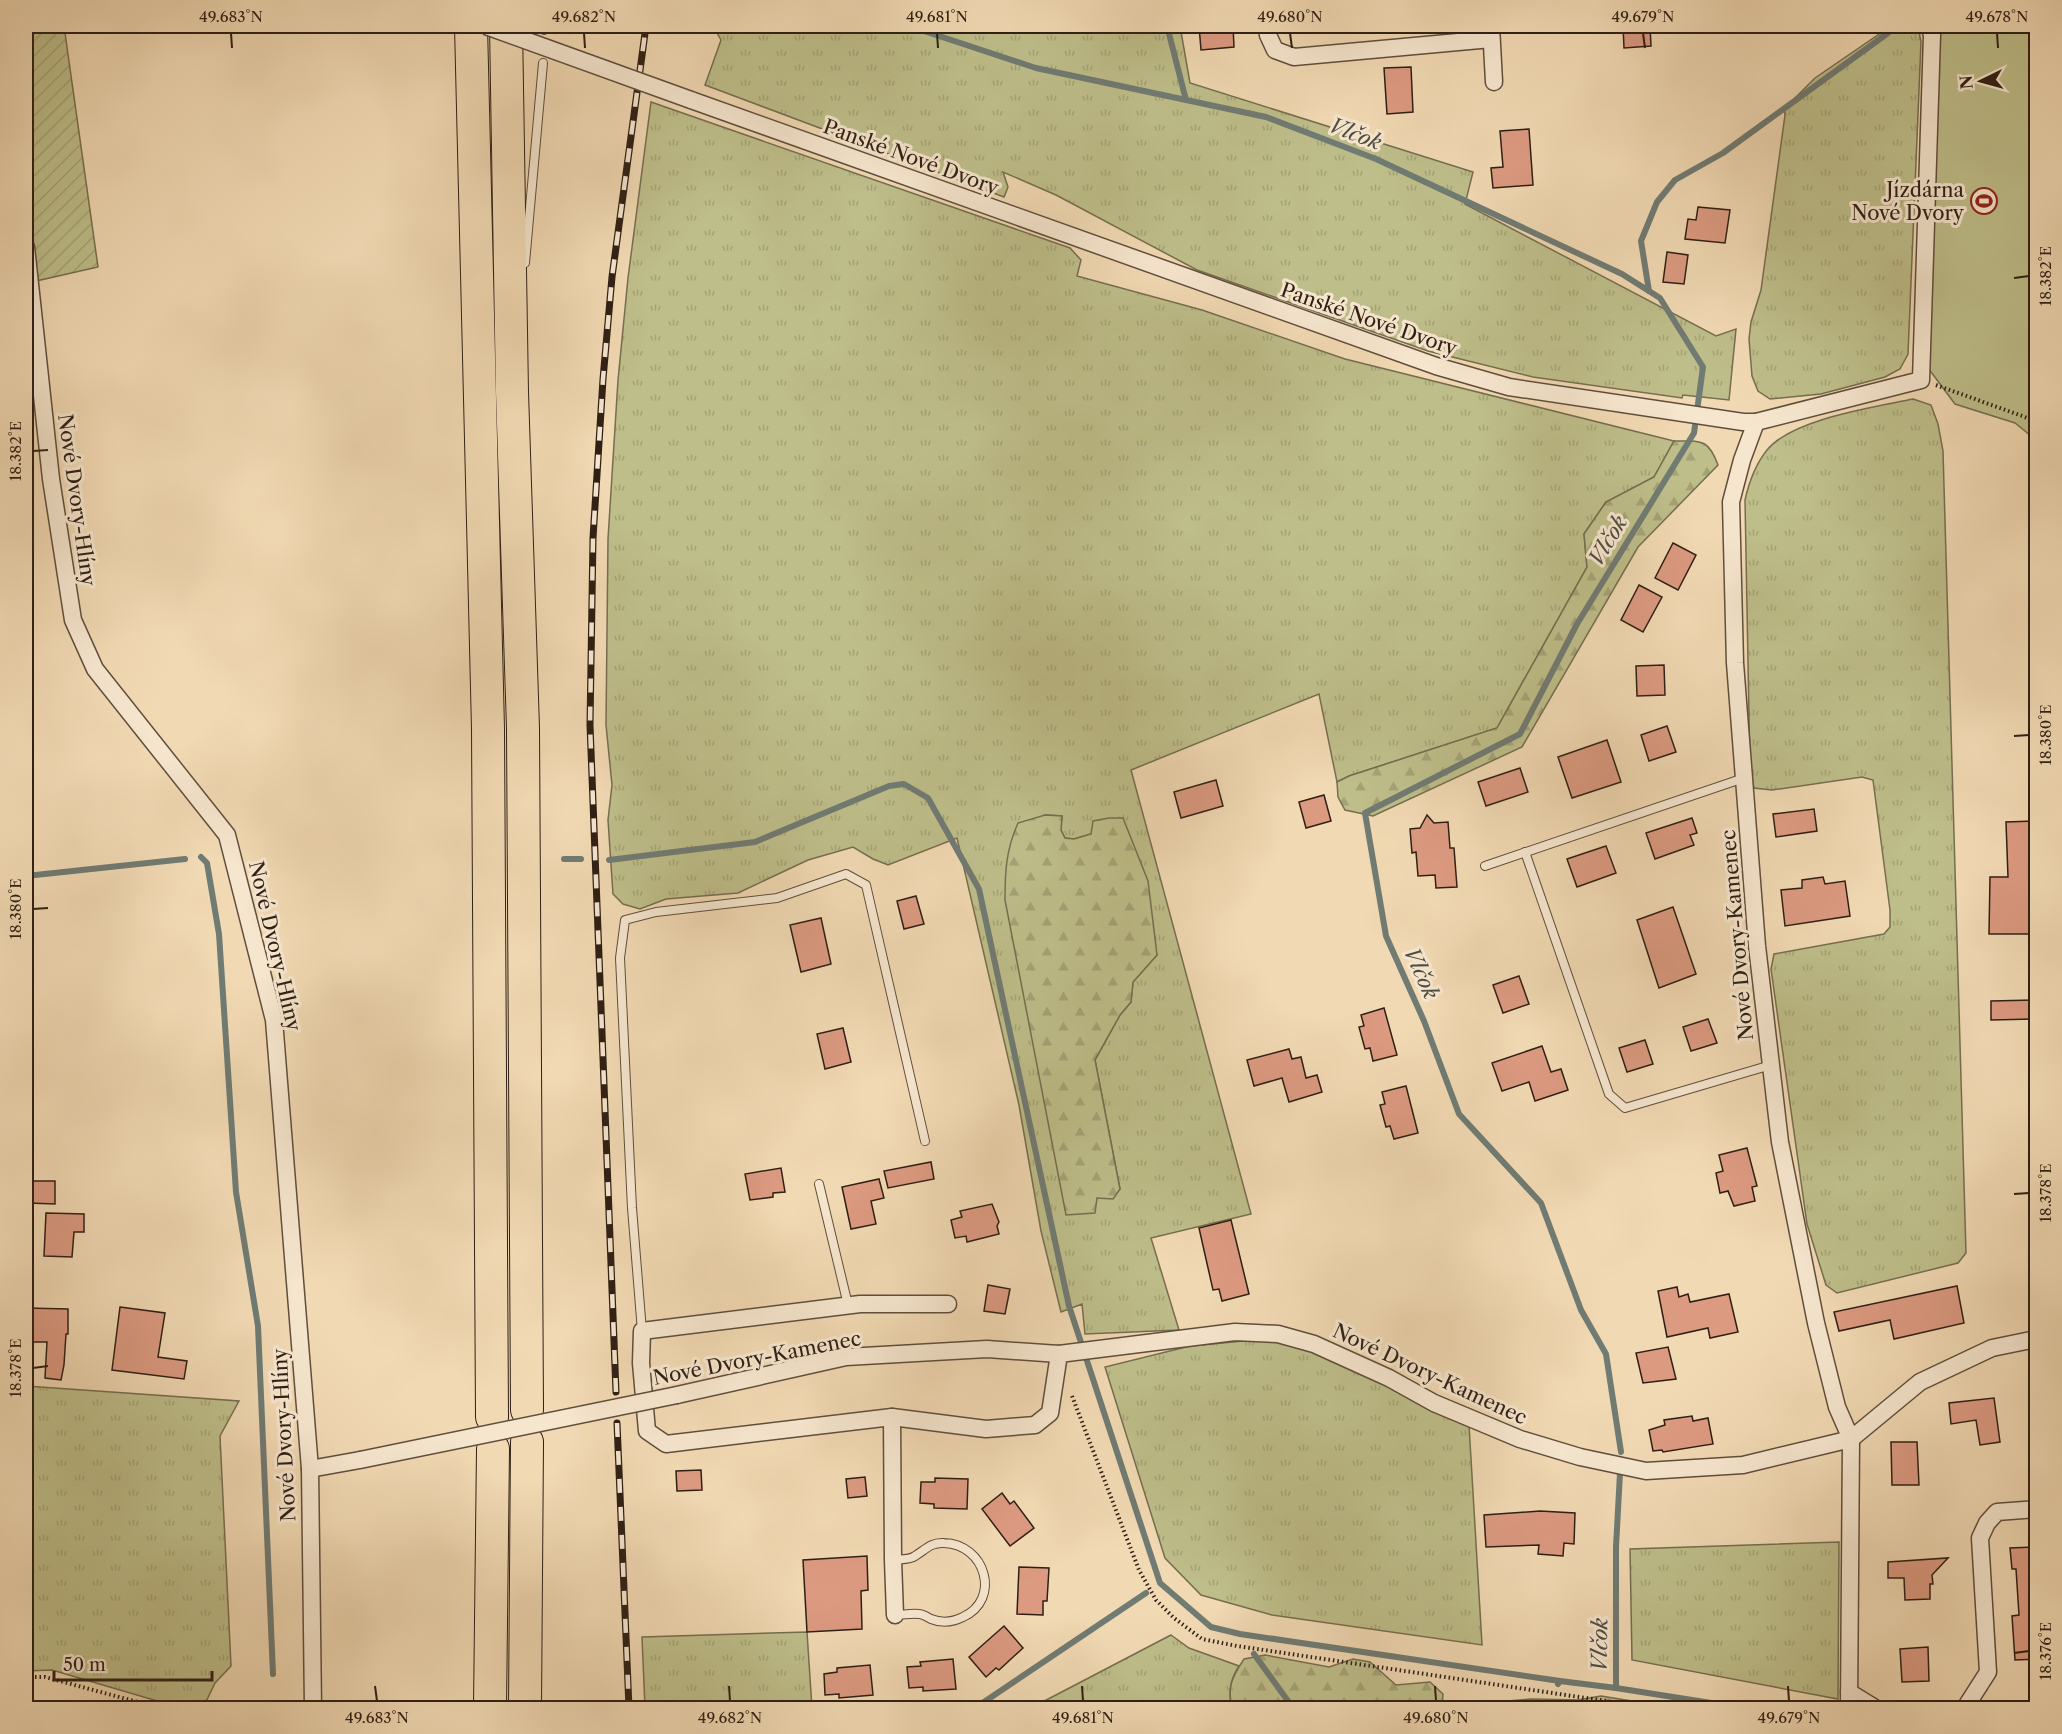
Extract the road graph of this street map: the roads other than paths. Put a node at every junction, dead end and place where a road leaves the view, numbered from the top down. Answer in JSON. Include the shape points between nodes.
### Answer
{"nodes":[{"id":1,"x":471,"y":26,"type":"edge"},
{"id":2,"x":486,"y":26,"type":"edge"},
{"id":3,"x":506,"y":26,"type":"edge"},
{"id":4,"x":1267,"y":26,"type":"edge"},
{"id":5,"x":1929,"y":26,"type":"edge"},
{"id":6,"x":1491,"y":32,"type":"edge"},
{"id":7,"x":543,"y":63,"type":"dead end"},
{"id":8,"x":1494,"y":82,"type":"dead end"},
{"id":9,"x":26,"y":247,"type":"edge"},
{"id":10,"x":524,"y":274,"type":"dead end"},
{"id":11,"x":520,"y":309,"type":"dead end"},
{"id":12,"x":512,"y":392,"type":"junction"},
{"id":13,"x":1756,"y":422,"type":"junction"},
{"id":14,"x":1744,"y":778,"type":"junction"},
{"id":15,"x":1525,"y":852,"type":"junction"},
{"id":16,"x":1485,"y":866,"type":"dead end"},
{"id":17,"x":1771,"y":1065,"type":"junction"},
{"id":18,"x":925,"y":1141,"type":"dead end"},
{"id":19,"x":819,"y":1184,"type":"dead end"},
{"id":20,"x":948,"y":1304,"type":"dead end"},
{"id":21,"x":848,"y":1305,"type":"junction"},
{"id":22,"x":642,"y":1331,"type":"junction"},
{"id":23,"x":2037,"y":1339,"type":"edge"},
{"id":24,"x":1065,"y":1353,"type":"junction"},
{"id":25,"x":527,"y":1410,"type":"dead end"},
{"id":26,"x":492,"y":1417,"type":"dead end"},
{"id":27,"x":892,"y":1417,"type":"junction"},
{"id":28,"x":1851,"y":1439,"type":"junction"},
{"id":29,"x":527,"y":1442,"type":"dead end"},
{"id":30,"x":493,"y":1449,"type":"dead end"},
{"id":31,"x":310,"y":1468,"type":"junction"},
{"id":32,"x":2037,"y":1509,"type":"edge"},
{"id":33,"x":893,"y":1560,"type":"junction"},
{"id":34,"x":895,"y":1615,"type":"joint"},
{"id":35,"x":1849,"y":1701,"type":"edge"},
{"id":36,"x":313,"y":1708,"type":"edge"},
{"id":37,"x":490,"y":1708,"type":"edge"},
{"id":38,"x":525,"y":1708,"type":"edge"},
{"id":39,"x":1875,"y":1708,"type":"edge"},
{"id":40,"x":1965,"y":1708,"type":"edge"}],
"edges":[{"from":1,"to":26,"type":"highway","via":[[488,729]]},
{"from":2,"to":13,"type":"street","name":"Panské Nové Dvory","bridge":true,"via":[[1436,366],[1509,387]]},
{"from":3,"to":12,"type":"highway"},
{"from":4,"to":6,"type":"street","via":[[1275,50],[1294,57]]},
{"from":5,"to":13,"type":"street","name":"Panské Nové Dvory","via":[[1932,35],[1921,380]]},
{"from":6,"to":8,"type":"street"},
{"from":7,"to":10,"type":"lane"},
{"from":9,"to":31,"type":"street","name":"Nové Dvory-Hlíny","via":[[51,478],[73,620],[95,669],[227,835],[274,1020]]},
{"from":11,"to":12,"type":"lane"},
{"from":12,"to":25,"type":"highway","via":[[523,728]]},
{"from":13,"to":14,"type":"street","name":"Nové Dvory-Kamenec","via":[[1731,502],[1735,663]]},
{"from":14,"to":15,"type":"lane"},
{"from":14,"to":17,"type":"street","name":"Nové Dvory-Kamenec"},
{"from":15,"to":16,"type":"lane"},
{"from":15,"to":17,"type":"lane","via":[[1609,1094],[1625,1108]]},
{"from":17,"to":28,"type":"street","name":"Nové Dvory-Kamenec","via":[[1780,1142],[1816,1323],[1837,1407]]},
{"from":18,"to":22,"type":"lane","via":[[866,885],[846,874],[777,898],[656,912],[625,920],[620,958]]},
{"from":19,"to":21,"type":"lane"},
{"from":20,"to":21,"type":"street","name":"Nové Dvory-Kamenec"},
{"from":21,"to":22,"type":"street","name":"Nové Dvory-Kamenec"},
{"from":22,"to":27,"type":"street","name":"Nové Dvory-Kamenec","via":[[640,1363],[646,1431],[666,1444]]},
{"from":23,"to":28,"type":"street","name":"Nové Dvory-Kamenec","via":[[1992,1348],[1920,1382]]},
{"from":24,"to":27,"type":"street","name":"Nové Dvory-Kamenec","via":[[1050,1413],[1035,1425],[986,1429]]},
{"from":24,"to":28,"type":"street","name":"Nové Dvory-Kamenec","via":[[1235,1332],[1278,1334],[1314,1344],[1434,1403],[1520,1439],[1646,1471],[1743,1465]]},
{"from":24,"to":31,"type":"street","name":"Nové Dvory-Kamenec","bridge":true,"via":[[987,1349],[846,1357]]},
{"from":27,"to":33,"type":"street"},
{"from":28,"to":35,"type":"street","name":"Nové Dvory-Kamenec"},
{"from":29,"to":38,"type":"highway"},
{"from":30,"to":37,"type":"highway"},
{"from":31,"to":36,"type":"street","name":"Nové Dvory-Hlíny"},
{"from":32,"to":40,"type":"street","via":[[1997,1512],[1980,1538],[1988,1672]]},
{"from":33,"to":34,"type":"street"},
{"from":33,"to":34,"type":"lane","via":[[914,1557],[925,1547],[940,1542],[956,1544],[970,1550],[985,1577],[984,1593],[977,1607],[965,1617],[950,1622],[934,1621],[921,1614]]},
{"from":35,"to":39,"type":"street"}]}
